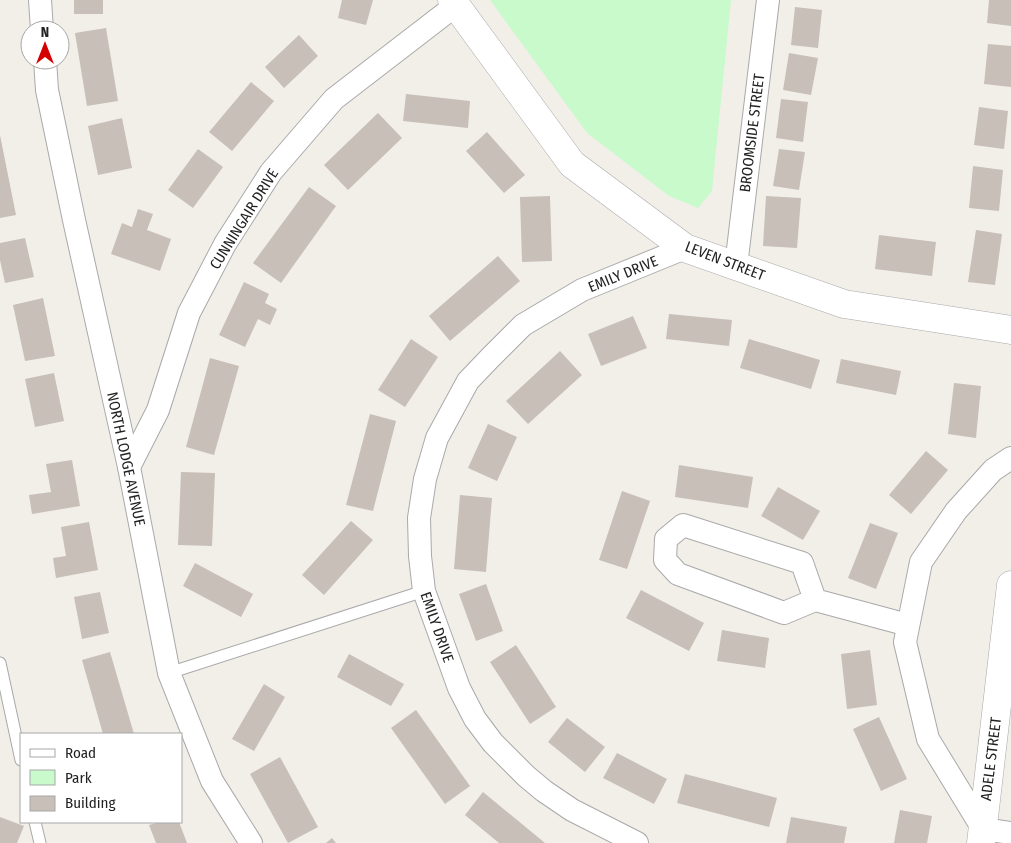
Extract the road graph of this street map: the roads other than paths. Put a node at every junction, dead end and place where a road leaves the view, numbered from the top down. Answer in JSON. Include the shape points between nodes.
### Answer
{"nodes":[{"id":1,"x":40,"y":0,"type":"edge"},
{"id":2,"x":768,"y":0,"type":"edge"},
{"id":3,"x":454,"y":2,"type":"edge"},
{"id":4,"x":41,"y":20,"type":"edge"},
{"id":5,"x":46,"y":70,"type":"edge"},
{"id":6,"x":685,"y":248,"type":"junction"},
{"id":7,"x":736,"y":266,"type":"junction"},
{"id":8,"x":1011,"y":330,"type":"edge"},
{"id":9,"x":1011,"y":458,"type":"edge"},
{"id":10,"x":129,"y":466,"type":"junction"},
{"id":11,"x":1011,"y":585,"type":"edge"},
{"id":12,"x":424,"y":591,"type":"junction"},
{"id":13,"x":816,"y":600,"type":"junction"},
{"id":14,"x":908,"y":625,"type":"junction"},
{"id":15,"x":0,"y":663,"type":"edge"},
{"id":16,"x":169,"y":673,"type":"junction"},
{"id":17,"x":20,"y":755,"type":"edge"},
{"id":18,"x":35,"y":823,"type":"edge"},
{"id":19,"x":1011,"y":833,"type":"edge"},
{"id":20,"x":982,"y":836,"type":"edge"},
{"id":21,"x":40,"y":843,"type":"edge"},
{"id":22,"x":251,"y":843,"type":"edge"},
{"id":23,"x":637,"y":843,"type":"edge"}],
"edges":[{"from":1,"to":4,"type":"street"},
{"from":2,"to":7,"type":"street","name":"BROOMSIDE STREET"},
{"from":3,"to":6,"type":"street","name":"LEVEN STREET","via":[[572,164]]},
{"from":3,"to":10,"type":"street","name":"CUNNINGAIR DRIVE","via":[[334,100],[271,172],[225,244],[189,313],[158,410]]},
{"from":5,"to":10,"type":"street","name":"NORTH LODGE AVENUE","via":[[72,211]]},
{"from":6,"to":7,"type":"street","name":"LEVEN STREET"},
{"from":6,"to":12,"type":"street","name":"EMILY DRIVE","via":[[582,290],[524,325],[468,381],[437,438],[425,479],[419,518]]},
{"from":7,"to":8,"type":"street","name":"LEVEN STREET","via":[[844,304]]},
{"from":9,"to":14,"type":"street","via":[[993,470],[956,511],[921,562]]},
{"from":10,"to":16,"type":"street","name":"NORTH LODGE AVENUE"},
{"from":11,"to":20,"type":"street","name":"ADELE STREET"},
{"from":12,"to":16,"type":"lane"},
{"from":12,"to":23,"type":"street","name":"EMILY DRIVE","via":[[459,688],[475,719],[493,743],[544,792]]},
{"from":13,"to":13,"type":"street","via":[[784,613],[678,574],[665,560],[666,539],[683,525],[802,563]]},
{"from":13,"to":14,"type":"street"},
{"from":14,"to":20,"type":"street","via":[[904,642],[928,739]]},
{"from":15,"to":17,"type":"lane"},
{"from":16,"to":22,"type":"street","name":"NORTH LODGE AVENUE","via":[[212,781]]},
{"from":18,"to":21,"type":"lane"},
{"from":19,"to":20,"type":"street"}]}
